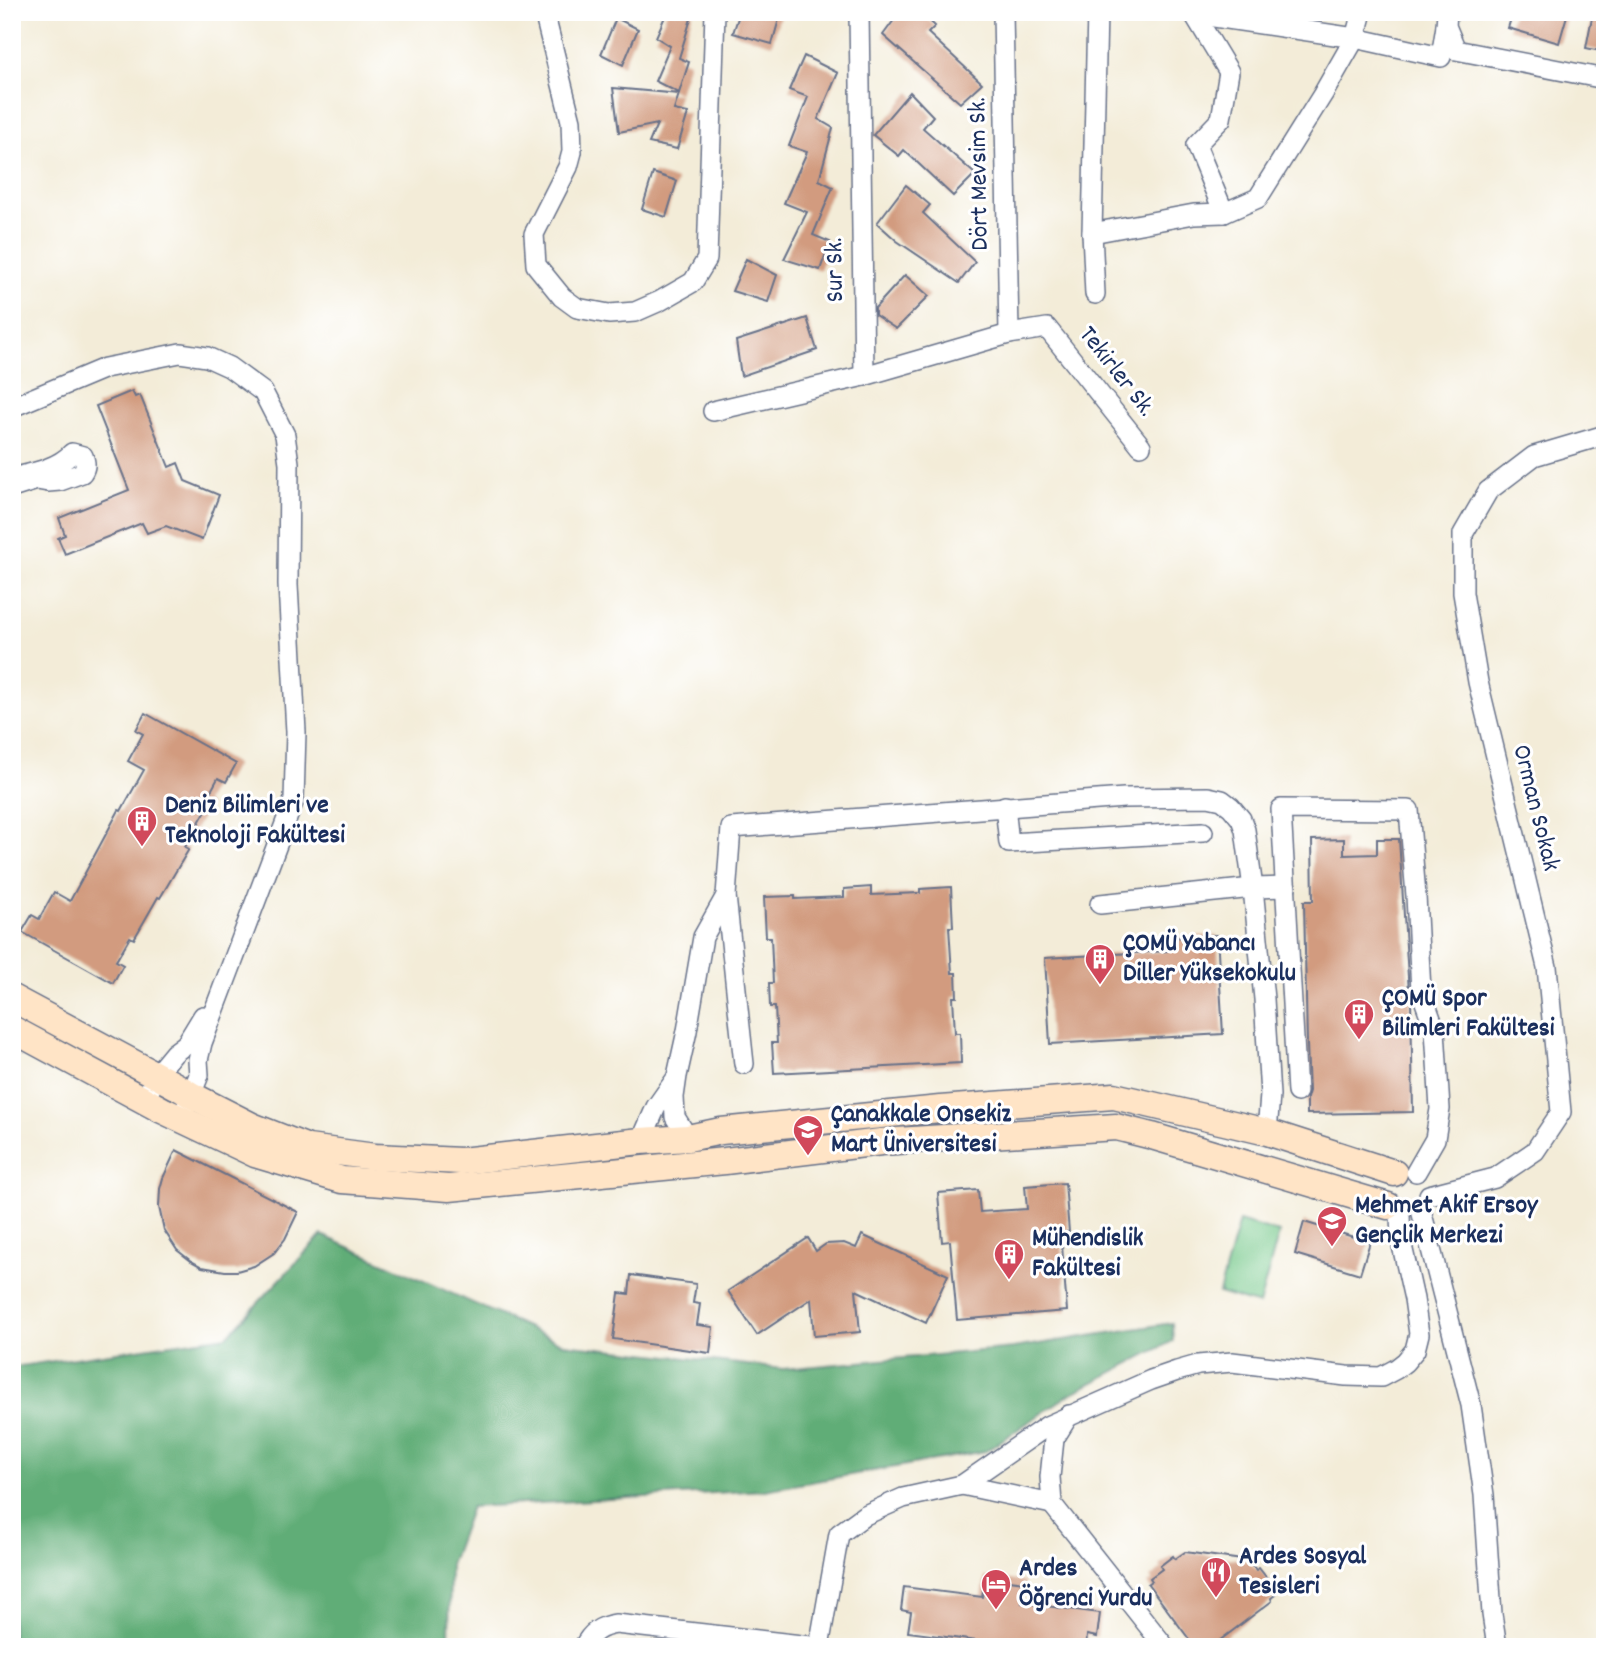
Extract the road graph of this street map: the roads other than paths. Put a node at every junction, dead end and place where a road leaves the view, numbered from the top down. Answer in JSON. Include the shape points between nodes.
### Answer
{"nodes":[{"id":1,"x":544,"y":12,"type":"edge"},
{"id":2,"x":715,"y":12,"type":"edge"},
{"id":3,"x":859,"y":12,"type":"edge"},
{"id":4,"x":1003,"y":12,"type":"edge"},
{"id":5,"x":1097,"y":12,"type":"edge"},
{"id":6,"x":1362,"y":12,"type":"edge"},
{"id":7,"x":1193,"y":13,"type":"edge"},
{"id":8,"x":1446,"y":19,"type":"edge"},
{"id":9,"x":1354,"y":38,"type":"junction"},
{"id":10,"x":1605,"y":79,"type":"edge"},
{"id":11,"x":1224,"y":213,"type":"junction"},
{"id":12,"x":1092,"y":233,"type":"junction"},
{"id":13,"x":1095,"y":294,"type":"dead end"},
{"id":14,"x":1009,"y":334,"type":"junction"},
{"id":15,"x":864,"y":376,"type":"junction"},
{"id":16,"x":12,"y":407,"type":"edge"},
{"id":17,"x":713,"y":411,"type":"dead end"},
{"id":18,"x":12,"y":416,"type":"edge"},
{"id":19,"x":1605,"y":435,"type":"edge"},
{"id":20,"x":1141,"y":446,"type":"dead end"},
{"id":21,"x":12,"y":478,"type":"edge"},
{"id":22,"x":12,"y":488,"type":"edge"},
{"id":23,"x":1005,"y":806,"type":"junction"},
{"id":24,"x":1203,"y":831,"type":"dead end"},
{"id":25,"x":1286,"y":887,"type":"junction"},
{"id":26,"x":1253,"y":888,"type":"junction"},
{"id":27,"x":726,"y":896,"type":"junction"},
{"id":28,"x":1100,"y":904,"type":"dead end"},
{"id":29,"x":12,"y":998,"type":"edge"},
{"id":30,"x":12,"y":1029,"type":"edge"},
{"id":31,"x":744,"y":1065,"type":"dead end"},
{"id":32,"x":155,"y":1076,"type":"junction"},
{"id":33,"x":677,"y":1076,"type":"junction"},
{"id":34,"x":1297,"y":1092,"type":"dead end"},
{"id":35,"x":146,"y":1101,"type":"junction"},
{"id":36,"x":187,"y":1107,"type":"junction"},
{"id":37,"x":1267,"y":1132,"type":"junction"},
{"id":38,"x":688,"y":1138,"type":"junction"},
{"id":39,"x":641,"y":1141,"type":"junction"},
{"id":40,"x":697,"y":1163,"type":"junction"},
{"id":41,"x":640,"y":1168,"type":"junction"},
{"id":42,"x":1405,"y":1172,"type":"junction"},
{"id":43,"x":1425,"y":1202,"type":"junction"},
{"id":44,"x":1394,"y":1211,"type":"junction"},
{"id":45,"x":1069,"y":1415,"type":"junction"},
{"id":46,"x":962,"y":1485,"type":"junction"},
{"id":47,"x":1052,"y":1504,"type":"junction"},
{"id":48,"x":584,"y":1647,"type":"edge"},
{"id":49,"x":1165,"y":1647,"type":"edge"},
{"id":50,"x":1497,"y":1647,"type":"edge"}],
"edges":[{"from":1,"to":2,"type":"street","via":[[571,121],[572,152],[534,233],[536,265],[577,308],[609,314],[635,312],[660,301],[693,282],[707,259]]},
{"from":3,"to":15,"type":"street","name":"Sur Sk."},
{"from":4,"to":14,"type":"street","name":"Dört Mevsim Sk."},
{"from":5,"to":12,"type":"street"},
{"from":6,"to":9,"type":"street"},
{"from":7,"to":9,"type":"street"},
{"from":7,"to":11,"type":"street","via":[[1228,72],[1221,119],[1196,145]]},
{"from":8,"to":9,"type":"street","via":[[1441,57]]},
{"from":8,"to":10,"type":"street","via":[[1456,50]]},
{"from":9,"to":11,"type":"street","via":[[1258,198]]},
{"from":11,"to":12,"type":"street","via":[[1194,214]]},
{"from":12,"to":13,"type":"street"},
{"from":14,"to":15,"type":"street"},
{"from":14,"to":20,"type":"street","name":"Tekirler Sk.","via":[[1047,328]]},
{"from":15,"to":17,"type":"street"},
{"from":16,"to":36,"type":"street","via":[[105,368],[180,353],[207,357],[229,367],[263,393],[285,435],[296,732],[294,800],[202,1043],[200,1075]]},
{"from":18,"to":32,"type":"street","via":[[105,377],[179,358],[204,361],[258,395],[280,436],[291,732],[287,798],[211,1001],[186,1044]]},
{"from":19,"to":43,"type":"street","name":"Orman Sokak","via":[[1534,456],[1488,491],[1463,534],[1463,593],[1478,682],[1547,967],[1561,1112],[1535,1151],[1495,1178]]},
{"from":21,"to":22,"type":"street","via":[[45,469],[72,453],[85,460],[82,473]]},
{"from":23,"to":24,"type":"street","via":[[1009,843]]},
{"from":23,"to":26,"type":"street","via":[[1124,798],[1223,800],[1245,830]]},
{"from":23,"to":27,"type":"street","via":[[731,828]]},
{"from":25,"to":26,"type":"street"},
{"from":25,"to":34,"type":"street"},
{"from":25,"to":42,"type":"street","via":[[1281,809],[1409,810],[1421,992],[1435,1030],[1440,1109],[1435,1139]]},
{"from":26,"to":28,"type":"street"},
{"from":26,"to":37,"type":"street","via":[[1270,1095]]},
{"from":27,"to":31,"type":"street"},
{"from":27,"to":33,"type":"street","via":[[702,937]]},
{"from":29,"to":32,"type":"street"},
{"from":30,"to":35,"type":"street"},
{"from":32,"to":35,"type":"street"},
{"from":32,"to":36,"type":"street","via":[[178,1087]]},
{"from":33,"to":38,"type":"street","via":[[675,1117]]},
{"from":33,"to":39,"type":"street"},
{"from":35,"to":36,"type":"street"},
{"from":36,"to":39,"type":"street","via":[[308,1148],[375,1157],[461,1161]]},
{"from":36,"to":41,"type":"street","via":[[255,1154],[342,1180],[449,1188]]},
{"from":37,"to":38,"type":"street","via":[[1114,1097],[940,1109]]},
{"from":37,"to":42,"type":"street"},
{"from":38,"to":39,"type":"street"},
{"from":38,"to":40,"type":"street"},
{"from":39,"to":41,"type":"street"},
{"from":40,"to":41,"type":"street"},
{"from":40,"to":44,"type":"street","via":[[881,1142],[1116,1127]]},
{"from":42,"to":43,"type":"street","via":[[1427,1182]]},
{"from":42,"to":44,"type":"street","via":[[1388,1178],[1383,1192]]},
{"from":43,"to":44,"type":"street","via":[[1415,1214]]},
{"from":43,"to":50,"type":"street","via":[[1471,1405],[1485,1495]]},
{"from":44,"to":45,"type":"street","via":[[1419,1334],[1415,1350],[1396,1369],[1381,1377],[1232,1362],[1198,1365]]},
{"from":45,"to":46,"type":"street"},
{"from":45,"to":47,"type":"street","via":[[1054,1439]]},
{"from":46,"to":47,"type":"street"},
{"from":46,"to":48,"type":"street","via":[[904,1498],[864,1515],[839,1534],[819,1647],[616,1624],[594,1632]]},
{"from":47,"to":49,"type":"street"}]}
